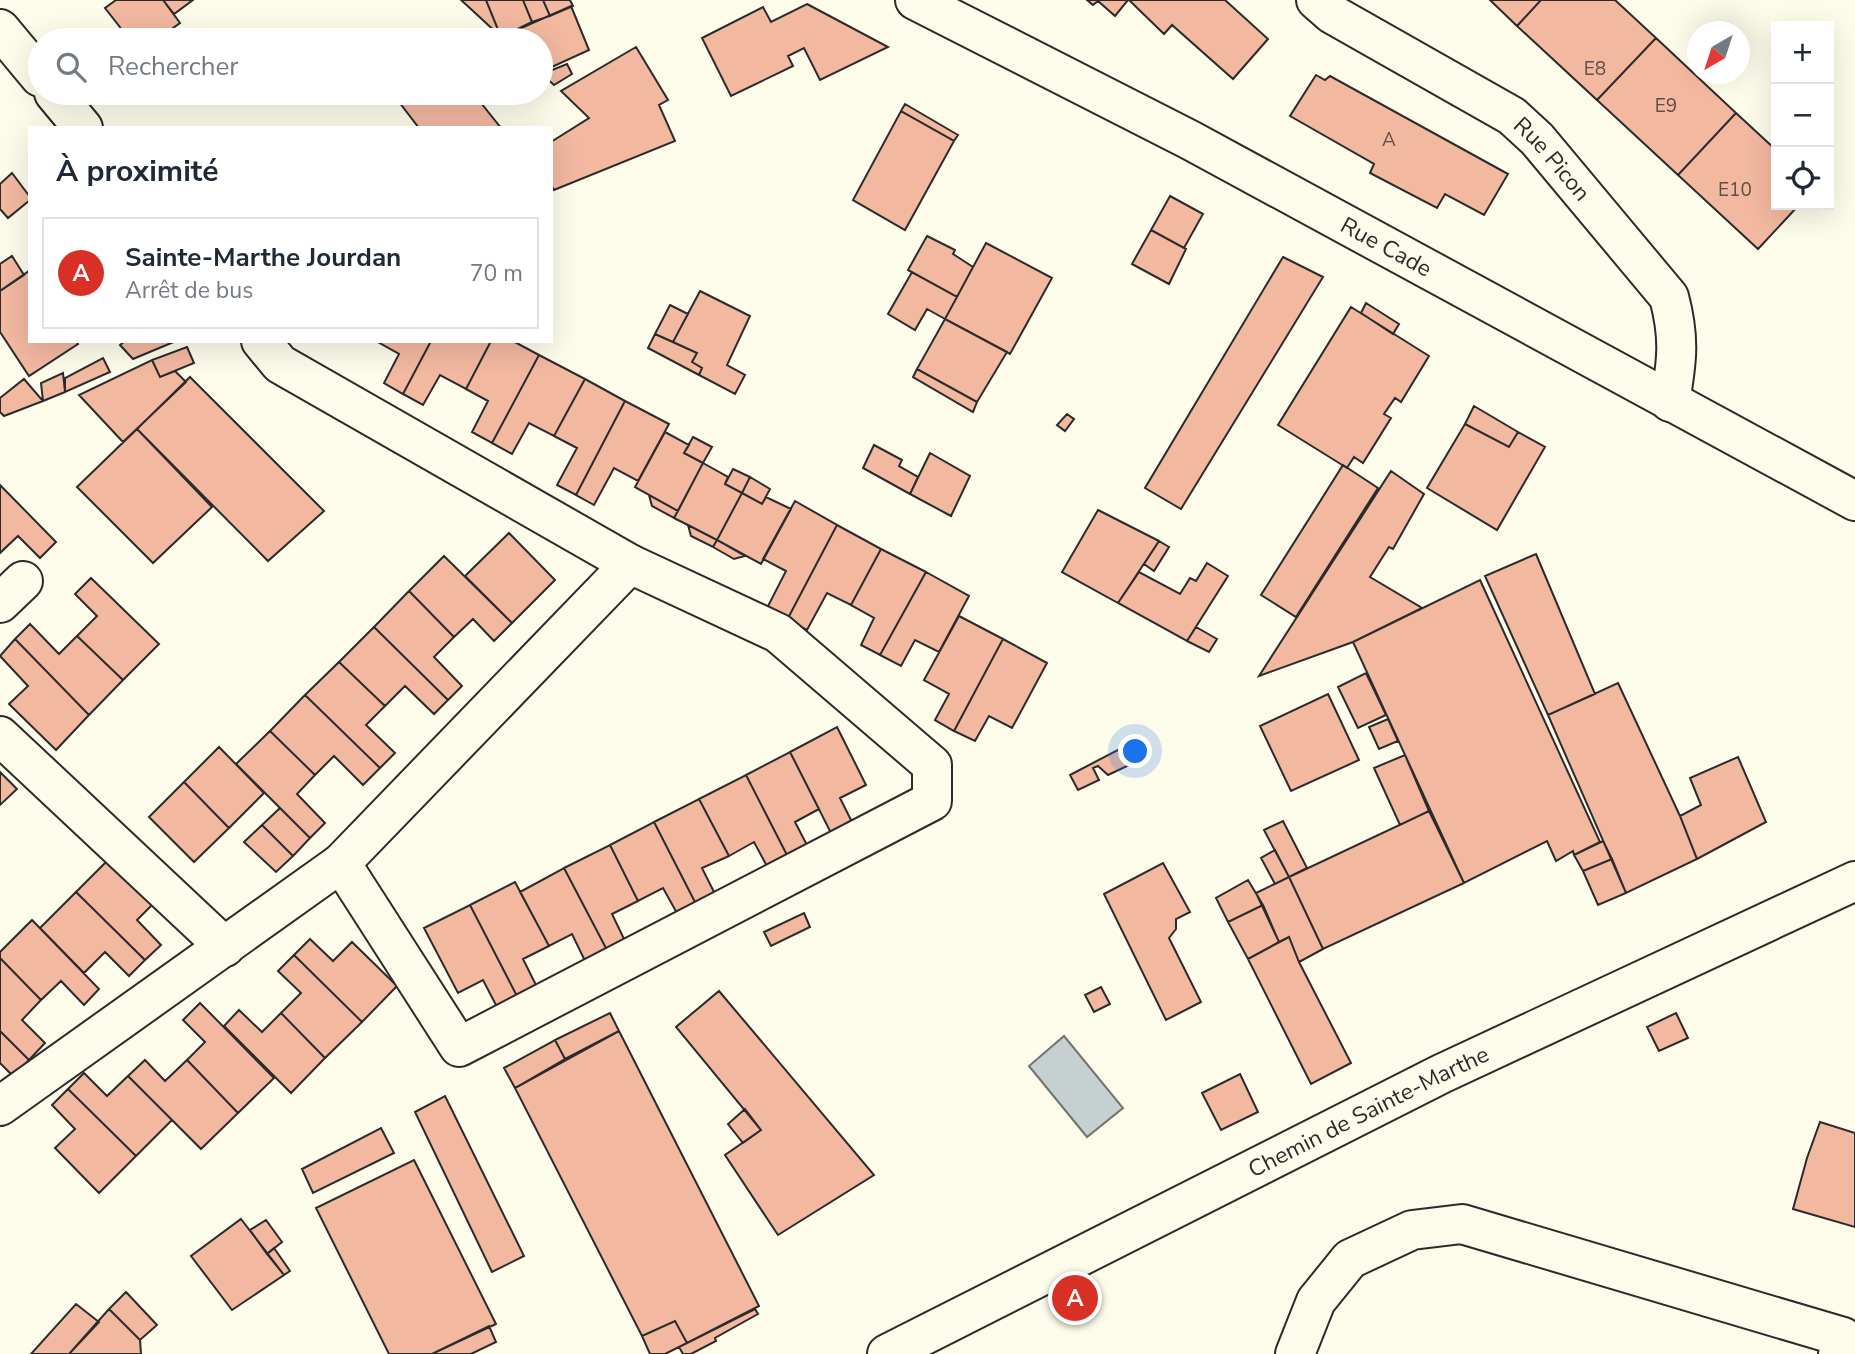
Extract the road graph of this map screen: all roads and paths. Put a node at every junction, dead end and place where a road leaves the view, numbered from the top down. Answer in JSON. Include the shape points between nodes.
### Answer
{"nodes":[{"id":1,"x":915,"y":0,"type":"edge"},
{"id":2,"x":1316,"y":0,"type":"edge"},
{"id":3,"x":0,"y":29,"type":"edge"},
{"id":4,"x":28,"y":63,"type":"edge"},
{"id":5,"x":64,"y":105,"type":"edge"},
{"id":6,"x":81,"y":126,"type":"edge"},
{"id":7,"x":263,"y":343,"type":"edge"},
{"id":8,"x":1670,"y":402,"type":"junction"},
{"id":9,"x":1855,"y":501,"type":"edge"},
{"id":10,"x":630,"y":564,"type":"junction"},
{"id":11,"x":0,"y":736,"type":"edge"},
{"id":12,"x":341,"y":863,"type":"junction"},
{"id":13,"x":1855,"y":881,"type":"edge"},
{"id":14,"x":225,"y":947,"type":"junction"},
{"id":15,"x":0,"y":1106,"type":"edge"},
{"id":16,"x":1845,"y":1344,"type":"edge"},
{"id":17,"x":887,"y":1354,"type":"edge"},
{"id":18,"x":1295,"y":1354,"type":"edge"}],
"edges":[{"from":1,"to":8,"type":"street","name":"Rue Cade","via":[[1202,146]]},
{"from":2,"to":8,"type":"street","name":"Rue Picon","via":[[1332,14],[1512,116],[1537,139],[1669,297],[1678,358]]},
{"from":3,"to":4,"type":"street"},
{"from":5,"to":6,"type":"street"},
{"from":7,"to":10,"type":"street","via":[[280,364]]},
{"from":8,"to":9,"type":"street","name":"Rue Cade"},
{"from":10,"to":12,"type":"street"},
{"from":10,"to":12,"type":"street","via":[[778,633],[932,765],[932,802],[459,1047]]},
{"from":11,"to":14,"type":"street"},
{"from":12,"to":14,"type":"street"},
{"from":13,"to":17,"type":"street","name":"Chemin de Sainte-Marthe","via":[[1440,1074]]},
{"from":14,"to":15,"type":"street"},
{"from":16,"to":18,"type":"street","via":[[1462,1224],[1412,1230],[1350,1259],[1316,1301]]}]}
